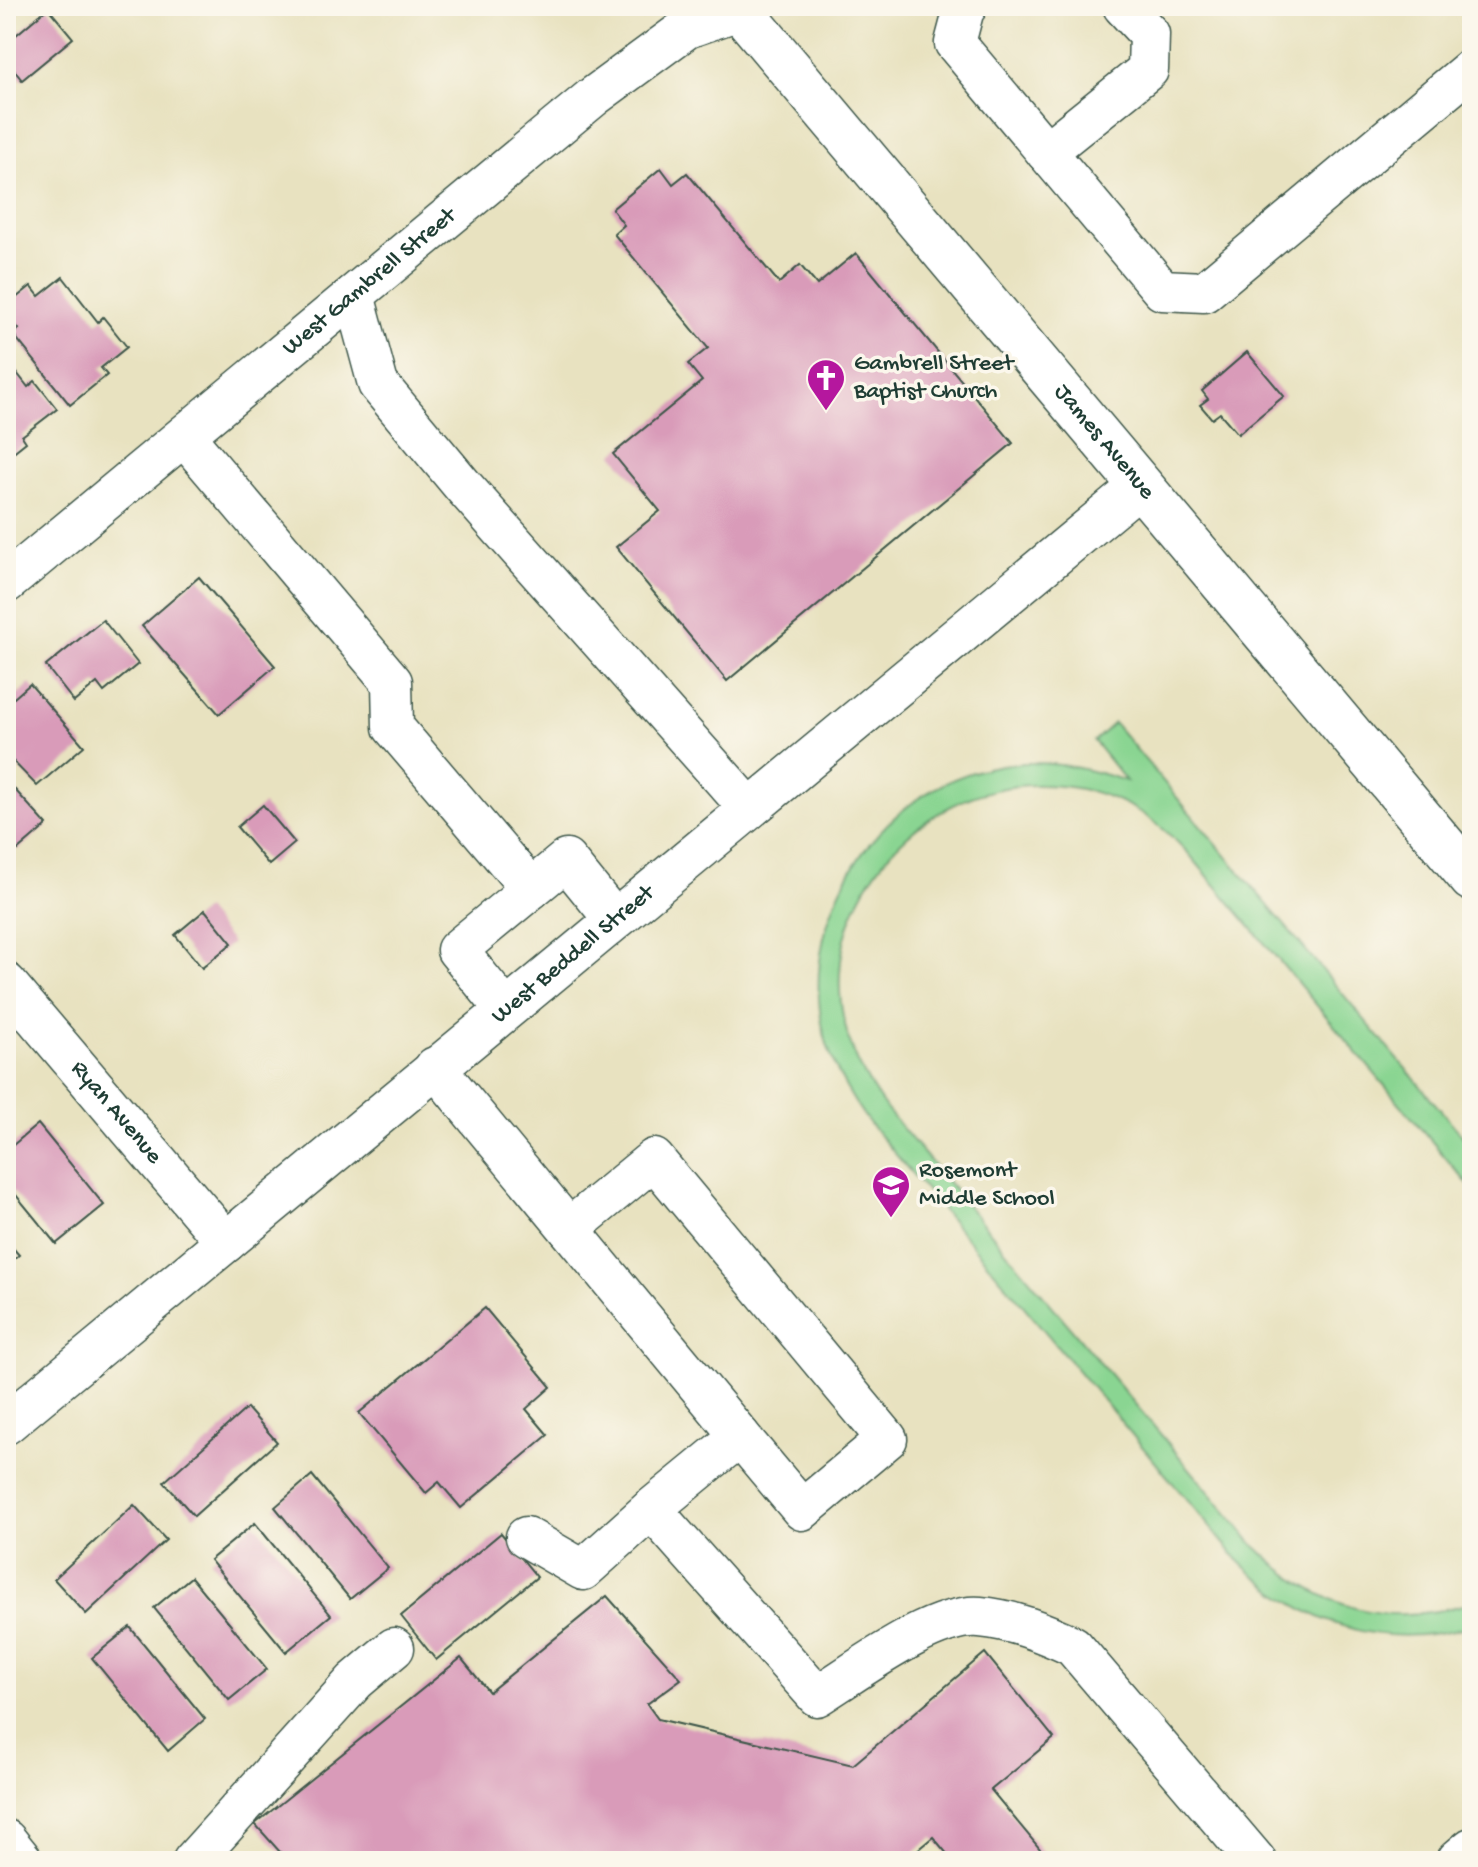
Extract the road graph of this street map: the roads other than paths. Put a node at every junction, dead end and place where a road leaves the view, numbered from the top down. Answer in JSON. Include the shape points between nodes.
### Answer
{"nodes":[{"id":1,"x":967,"y":6,"type":"edge"},
{"id":2,"x":1123,"y":6,"type":"edge"},
{"id":3,"x":742,"y":7,"type":"edge"},
{"id":4,"x":1472,"y":68,"type":"edge"},
{"id":5,"x":1046,"y":152,"type":"junction"},
{"id":6,"x":354,"y":295,"type":"junction"},
{"id":7,"x":184,"y":436,"type":"junction"},
{"id":8,"x":1141,"y":485,"type":"junction"},
{"id":9,"x":6,"y":583,"type":"edge"},
{"id":10,"x":749,"y":808,"type":"junction"},
{"id":11,"x":1472,"y":879,"type":"edge"},
{"id":12,"x":531,"y":889,"type":"junction"},
{"id":13,"x":614,"y":919,"type":"junction"},
{"id":14,"x":6,"y":983,"type":"edge"},
{"id":15,"x":505,"y":1009,"type":"junction"},
{"id":16,"x":435,"y":1067,"type":"junction"},
{"id":17,"x":569,"y":1229,"type":"junction"},
{"id":18,"x":226,"y":1242,"type":"junction"},
{"id":19,"x":6,"y":1424,"type":"edge"},
{"id":20,"x":740,"y":1436,"type":"junction"},
{"id":21,"x":651,"y":1509,"type":"junction"},
{"id":22,"x":526,"y":1537,"type":"dead end"},
{"id":23,"x":394,"y":1648,"type":"dead end"},
{"id":24,"x":6,"y":1840,"type":"edge"},
{"id":25,"x":1472,"y":1850,"type":"edge"},
{"id":26,"x":23,"y":1861,"type":"edge"},
{"id":27,"x":193,"y":1861,"type":"edge"},
{"id":28,"x":1256,"y":1861,"type":"edge"},
{"id":29,"x":1459,"y":1861,"type":"edge"}],
"edges":[{"from":1,"to":5,"type":"street","via":[[955,43]]},
{"from":2,"to":5,"type":"street","via":[[1149,34],[1148,70]]},
{"from":3,"to":6,"type":"street","name":"West Gambrell Street","via":[[687,28],[605,88]]},
{"from":3,"to":8,"type":"main road","name":"James Avenue"},
{"from":4,"to":5,"type":"street","via":[[1204,292],[1162,290]]},
{"from":6,"to":7,"type":"street","name":"West Gambrell Street"},
{"from":6,"to":10,"type":"street","via":[[378,384]]},
{"from":7,"to":9,"type":"street","name":"West Gambrell Street"},
{"from":7,"to":12,"type":"street","via":[[392,682],[393,727]]},
{"from":8,"to":10,"type":"street","name":"West Beddell Street"},
{"from":8,"to":11,"type":"main road","name":"James Avenue"},
{"from":10,"to":13,"type":"street","name":"West Beddell Street"},
{"from":12,"to":13,"type":"street","via":[[566,860]]},
{"from":12,"to":15,"type":"street","via":[[457,950]]},
{"from":13,"to":15,"type":"street","name":"West Beddell Street"},
{"from":14,"to":18,"type":"street","name":"Ryan Avenue"},
{"from":15,"to":16,"type":"street","name":"West Beddell Street"},
{"from":16,"to":17,"type":"street"},
{"from":16,"to":18,"type":"street","name":"West Beddell Street"},
{"from":17,"to":20,"type":"street"},
{"from":17,"to":20,"type":"street","via":[[654,1159],[887,1439],[802,1510]]},
{"from":18,"to":19,"type":"street","name":"West Beddell Street"},
{"from":20,"to":21,"type":"street"},
{"from":21,"to":22,"type":"street","via":[[583,1570]]},
{"from":21,"to":28,"type":"street","via":[[817,1696],[929,1627],[977,1616],[1033,1627],[1073,1646]]},
{"from":23,"to":27,"type":"street","via":[[355,1681]]},
{"from":24,"to":26,"type":"street"},
{"from":25,"to":29,"type":"main road"}]}
